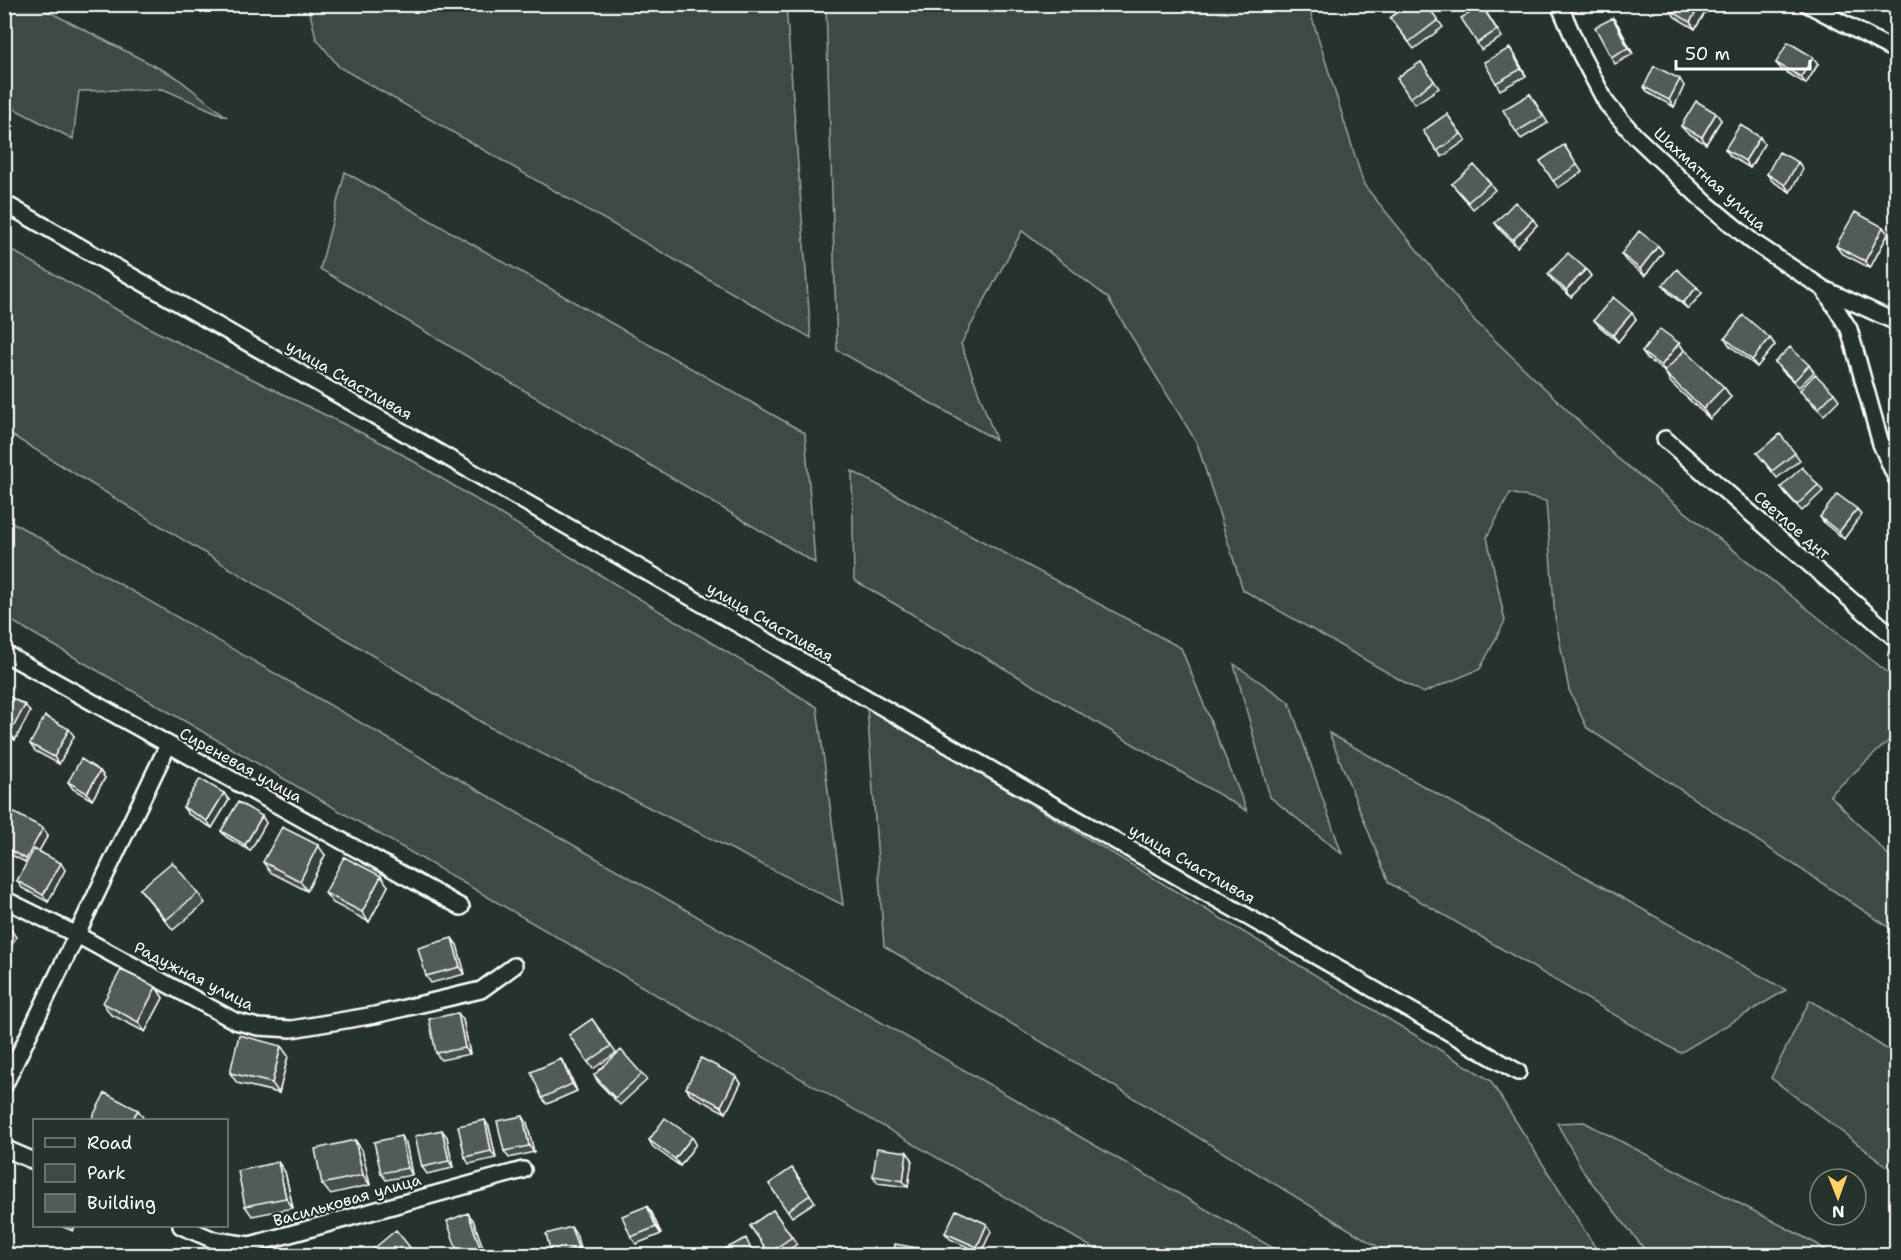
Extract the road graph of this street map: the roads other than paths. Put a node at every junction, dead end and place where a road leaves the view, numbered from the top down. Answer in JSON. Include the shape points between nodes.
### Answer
{"nodes":[{"id":1,"x":1559,"y":4,"type":"edge"},
{"id":2,"x":1807,"y":4,"type":"edge"},
{"id":3,"x":1896,"y":49,"type":"edge"},
{"id":4,"x":4,"y":203,"type":"edge"},
{"id":5,"x":1824,"y":289,"type":"junction"},
{"id":6,"x":1896,"y":322,"type":"edge"},
{"id":7,"x":1665,"y":439,"type":"dead end"},
{"id":8,"x":1896,"y":478,"type":"edge"},
{"id":9,"x":1896,"y":639,"type":"edge"},
{"id":10,"x":4,"y":653,"type":"edge"},
{"id":11,"x":168,"y":745,"type":"junction"},
{"id":12,"x":4,"y":899,"type":"edge"},
{"id":13,"x":461,"y":907,"type":"dead end"},
{"id":14,"x":77,"y":935,"type":"junction"},
{"id":15,"x":514,"y":966,"type":"dead end"},
{"id":16,"x":1518,"y":1072,"type":"dead end"},
{"id":17,"x":4,"y":1086,"type":"edge"},
{"id":18,"x":4,"y":1148,"type":"edge"},
{"id":19,"x":33,"y":1161,"type":"edge"},
{"id":20,"x":523,"y":1170,"type":"dead end"},
{"id":21,"x":183,"y":1227,"type":"edge"}],
"edges":[{"from":1,"to":5,"type":"street","name":"Шахматная улица","via":[[1607,104],[1635,136],[1753,243]]},
{"from":2,"to":3,"type":"street"},
{"from":4,"to":16,"type":"street","name":"улица Счастливая"},
{"from":5,"to":6,"type":"street","name":"Шахматная улица"},
{"from":5,"to":8,"type":"street","via":[[1850,329],[1881,444]]},
{"from":7,"to":9,"type":"street","name":"Светлое днт"},
{"from":10,"to":11,"type":"street","name":"Сиреневая улица"},
{"from":11,"to":13,"type":"street","name":"Сиреневая улица"},
{"from":11,"to":14,"type":"street"},
{"from":12,"to":14,"type":"street","name":"Радужная улица"},
{"from":14,"to":15,"type":"street","name":"Радужная улица","via":[[235,1021],[258,1028],[292,1029],[375,1015],[480,990]]},
{"from":14,"to":17,"type":"street"},
{"from":18,"to":19,"type":"street"},
{"from":20,"to":21,"type":"street","name":"Васильковая улица","via":[[250,1245],[214,1240]]}]}
